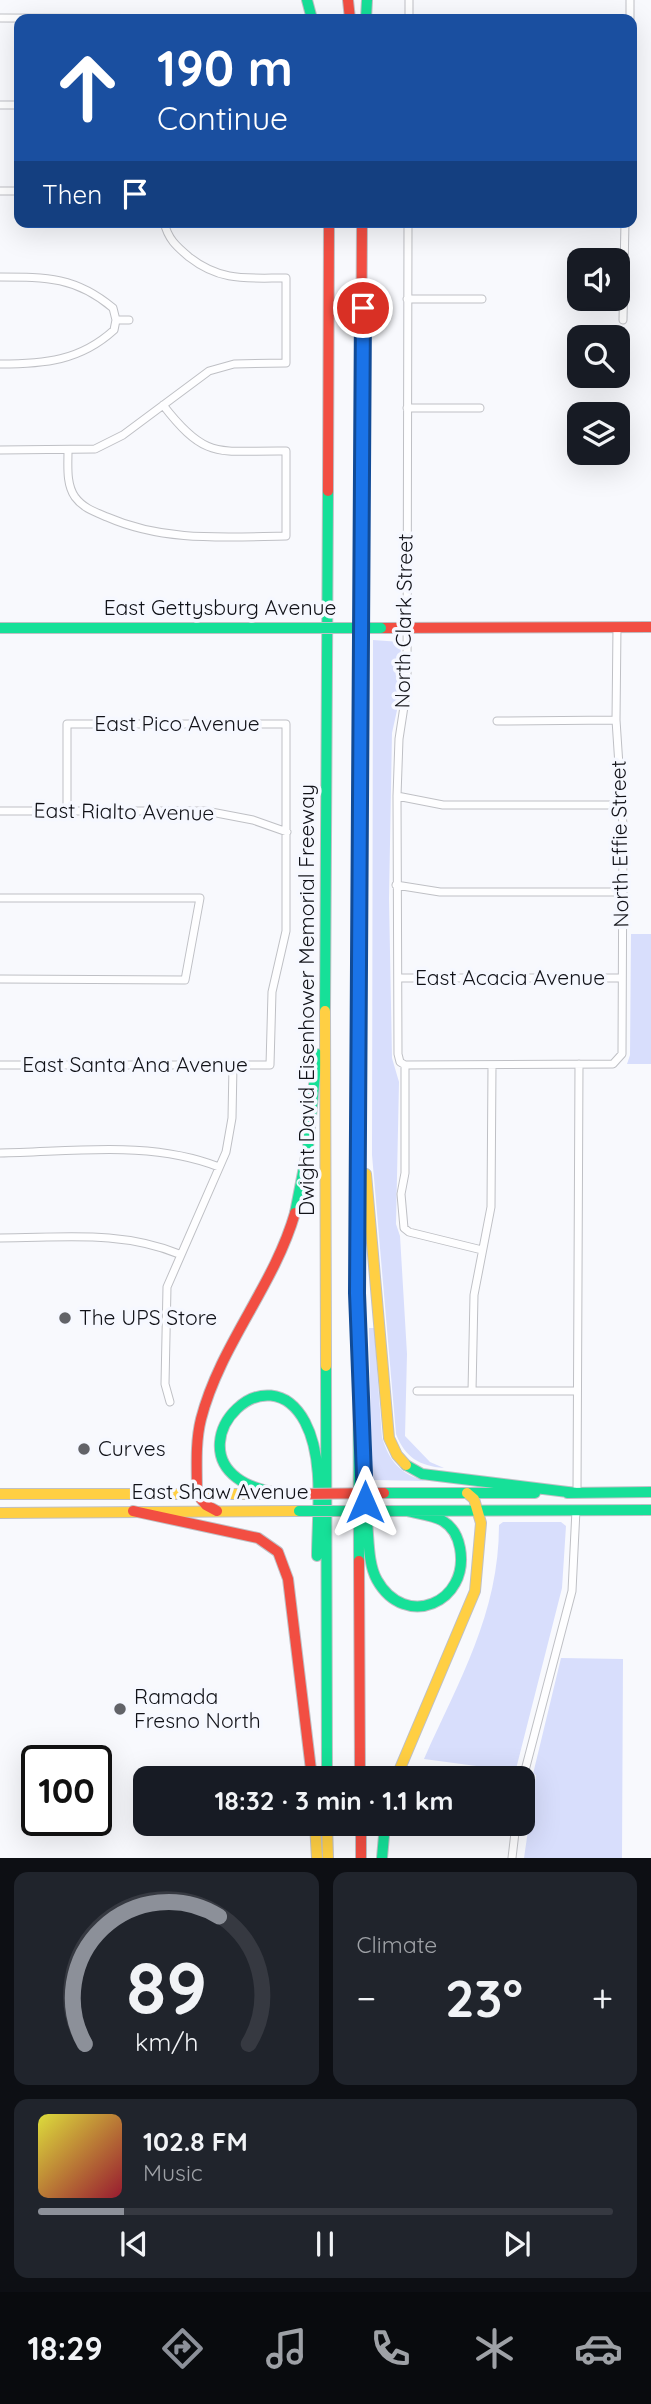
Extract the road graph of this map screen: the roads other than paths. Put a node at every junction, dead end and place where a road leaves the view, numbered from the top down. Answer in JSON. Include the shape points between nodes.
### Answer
{"nodes":[{"id":1,"x":166,"y":228,"type":"edge"},
{"id":2,"x":329,"y":228,"type":"edge"},
{"id":3,"x":362,"y":228,"type":"edge"},
{"id":4,"x":408,"y":228,"type":"edge"},
{"id":5,"x":625,"y":228,"type":"edge"},
{"id":6,"x":0,"y":277,"type":"edge"},
{"id":7,"x":407,"y":299,"type":"junction"},
{"id":8,"x":482,"y":299,"type":"dead end"},
{"id":9,"x":116,"y":320,"type":"junction"},
{"id":10,"x":129,"y":320,"type":"dead end"},
{"id":11,"x":624,"y":320,"type":"dead end"},
{"id":12,"x":0,"y":363,"type":"edge"},
{"id":13,"x":163,"y":405,"type":"junction"},
{"id":14,"x":407,"y":408,"type":"junction"},
{"id":15,"x":480,"y":408,"type":"dead end"},
{"id":16,"x":0,"y":450,"type":"edge"},
{"id":17,"x":68,"y":451,"type":"junction"},
{"id":18,"x":617,"y":627,"type":"junction"},
{"id":19,"x":651,"y":627,"type":"edge"},
{"id":20,"x":0,"y":628,"type":"edge"},
{"id":21,"x":406,"y":628,"type":"junction"},
{"id":22,"x":616,"y":720,"type":"junction"},
{"id":23,"x":497,"y":721,"type":"dead end"},
{"id":24,"x":397,"y":796,"type":"junction"},
{"id":25,"x":621,"y":805,"type":"junction"},
{"id":26,"x":0,"y":811,"type":"edge"},
{"id":27,"x":67,"y":811,"type":"junction"},
{"id":28,"x":287,"y":832,"type":"junction"},
{"id":29,"x":396,"y":885,"type":"junction"},
{"id":30,"x":623,"y":892,"type":"junction"},
{"id":31,"x":0,"y":898,"type":"edge"},
{"id":32,"x":398,"y":978,"type":"junction"},
{"id":33,"x":622,"y":978,"type":"junction"},
{"id":34,"x":0,"y":979,"type":"edge"},
{"id":35,"x":325,"y":979,"type":"junction"},
{"id":36,"x":357,"y":1009,"type":"junction"},
{"id":37,"x":403,"y":1063,"type":"junction"},
{"id":38,"x":0,"y":1065,"type":"edge"},
{"id":39,"x":233,"y":1065,"type":"junction"},
{"id":40,"x":492,"y":1065,"type":"junction"},
{"id":41,"x":579,"y":1065,"type":"junction"},
{"id":42,"x":0,"y":1153,"type":"edge"},
{"id":43,"x":219,"y":1167,"type":"junction"},
{"id":44,"x":0,"y":1238,"type":"edge"},
{"id":45,"x":482,"y":1250,"type":"junction"},
{"id":46,"x":179,"y":1254,"type":"junction"},
{"id":47,"x":357,"y":1293,"type":"junction"},
{"id":48,"x":417,"y":1391,"type":"dead end"},
{"id":49,"x":472,"y":1391,"type":"junction"},
{"id":50,"x":577,"y":1391,"type":"junction"},
{"id":51,"x":170,"y":1402,"type":"dead end"},
{"id":52,"x":630,"y":1492,"type":"junction"},
{"id":53,"x":651,"y":1492,"type":"edge"},
{"id":54,"x":467,"y":1493,"type":"junction"},
{"id":55,"x":577,"y":1493,"type":"junction"},
{"id":56,"x":0,"y":1494,"type":"edge"},
{"id":57,"x":197,"y":1494,"type":"junction"},
{"id":58,"x":283,"y":1494,"type":"junction"},
{"id":59,"x":576,"y":1510,"type":"junction"},
{"id":60,"x":651,"y":1510,"type":"edge"},
{"id":61,"x":133,"y":1511,"type":"junction"},
{"id":62,"x":218,"y":1511,"type":"junction"},
{"id":63,"x":407,"y":1511,"type":"junction"},
{"id":64,"x":481,"y":1511,"type":"junction"},
{"id":65,"x":0,"y":1513,"type":"edge"},
{"id":66,"x":327,"y":1765,"type":"joint"},
{"id":67,"x":311,"y":1766,"type":"edge"},
{"id":68,"x":360,"y":1766,"type":"edge"},
{"id":69,"x":401,"y":1766,"type":"edge"},
{"id":70,"x":526,"y":1766,"type":"edge"},
{"id":71,"x":316,"y":1836,"type":"edge"},
{"id":72,"x":327,"y":1836,"type":"edge"},
{"id":73,"x":361,"y":1836,"type":"edge"},
{"id":74,"x":385,"y":1836,"type":"edge"},
{"id":75,"x":515,"y":1836,"type":"edge"},
{"id":76,"x":317,"y":1858,"type":"edge"},
{"id":77,"x":328,"y":1858,"type":"edge"},
{"id":78,"x":361,"y":1858,"type":"edge"},
{"id":79,"x":382,"y":1858,"type":"edge"},
{"id":80,"x":512,"y":1858,"type":"edge"}],
"edges":[{"from":1,"to":13,"type":"street","via":[[176,247],[214,274],[286,278],[286,363],[221,367],[196,379]]},
{"from":2,"to":35,"type":"main road","name":"Dwight David Eisenhower Memorial Freeway"},
{"from":3,"to":36,"type":"main road"},
{"from":4,"to":7,"type":"street","name":"North Clark Street"},
{"from":5,"to":11,"type":"street"},
{"from":6,"to":9,"type":"street","via":[[59,279],[81,285],[113,308]]},
{"from":7,"to":8,"type":"street"},
{"from":7,"to":14,"type":"street","name":"North Clark Street"},
{"from":9,"to":10,"type":"street"},
{"from":9,"to":12,"type":"street","via":[[114,330],[81,353],[60,361]]},
{"from":13,"to":17,"type":"street","via":[[110,444]]},
{"from":13,"to":17,"type":"street","via":[[185,434],[210,449],[286,451],[286,536],[184,537],[130,527],[89,510],[75,497],[68,476]]},
{"from":14,"to":15,"type":"street"},
{"from":14,"to":21,"type":"street","name":"North Clark Street"},
{"from":16,"to":17,"type":"street"},
{"from":18,"to":19,"type":"main road","name":"East Gettysburg Avenue"},
{"from":18,"to":21,"type":"main road","name":"East Gettysburg Avenue"},
{"from":18,"to":22,"type":"street","name":"North Effie Street"},
{"from":20,"to":21,"type":"main road","name":"East Gettysburg Avenue","bridge":true},
{"from":21,"to":24,"type":"street","name":"North Clark Street","via":[[407,687]]},
{"from":22,"to":23,"type":"street"},
{"from":22,"to":25,"type":"street","name":"North Effie Street"},
{"from":24,"to":25,"type":"street","via":[[443,805]]},
{"from":24,"to":29,"type":"street","name":"North Clark Street"},
{"from":25,"to":30,"type":"street","name":"North Effie Street"},
{"from":26,"to":27,"type":"street","name":"East Rialto Avenue"},
{"from":27,"to":28,"type":"street","name":"East Rialto Avenue","via":[[206,811]]},
{"from":27,"to":28,"type":"street","name":"East Pico Avenue","via":[[67,724],[286,724]]},
{"from":28,"to":39,"type":"street","name":"East Santa Ana Avenue","via":[[286,931],[272,992],[270,1065]]},
{"from":29,"to":30,"type":"street","via":[[440,892]]},
{"from":29,"to":32,"type":"street","name":"North Clark Street"},
{"from":30,"to":33,"type":"street","name":"North Effie Street"},
{"from":31,"to":34,"type":"street","via":[[200,898],[185,980]]},
{"from":32,"to":33,"type":"street","name":"East Acacia Avenue"},
{"from":32,"to":37,"type":"street","name":"North Clark Street"},
{"from":33,"to":41,"type":"street","name":"North Effie Street","via":[[622,1054],[613,1064]]},
{"from":35,"to":57,"type":"main road","via":[[307,1156],[296,1206],[278,1260],[203,1411]]},
{"from":35,"to":66,"type":"main road","name":"Dwight David Eisenhower Memorial Freeway"},
{"from":36,"to":47,"type":"main road"},
{"from":36,"to":55,"type":"main road","via":[[368,1205],[391,1445],[406,1466],[422,1474]]},
{"from":37,"to":40,"type":"street"},
{"from":37,"to":45,"type":"street","name":"North Clark Street","via":[[404,1228]]},
{"from":38,"to":39,"type":"street","name":"East Santa Ana Avenue"},
{"from":39,"to":43,"type":"street","via":[[230,1133]]},
{"from":40,"to":41,"type":"street"},
{"from":40,"to":45,"type":"street","via":[[491,1207]]},
{"from":41,"to":50,"type":"street"},
{"from":42,"to":43,"type":"street","via":[[157,1151]]},
{"from":43,"to":46,"type":"street"},
{"from":44,"to":46,"type":"street","via":[[122,1237]]},
{"from":45,"to":49,"type":"street","via":[[472,1312]]},
{"from":46,"to":51,"type":"street","via":[[166,1300],[165,1384]]},
{"from":47,"to":63,"type":"main road","via":[[365,1502],[373,1569],[393,1599],[425,1606],[444,1598],[456,1586],[461,1549],[441,1520]]},
{"from":47,"to":68,"type":"main road"},
{"from":48,"to":49,"type":"street"},
{"from":49,"to":50,"type":"street"},
{"from":50,"to":55,"type":"street"},
{"from":52,"to":53,"type":"main road","name":"East Shaw Avenue"},
{"from":52,"to":55,"type":"main road","name":"East Shaw Avenue"},
{"from":52,"to":59,"type":"main road","via":[[620,1501],[580,1502]]},
{"from":54,"to":55,"type":"main road","name":"East Shaw Avenue"},
{"from":54,"to":58,"type":"main road","name":"East Shaw Avenue","bridge":true},
{"from":54,"to":64,"type":"main road","via":[[476,1498]]},
{"from":55,"to":64,"type":"main road","via":[[568,1501]]},
{"from":56,"to":57,"type":"main road","name":"East Shaw Avenue"},
{"from":57,"to":58,"type":"main road","name":"East Shaw Avenue"},
{"from":57,"to":62,"type":"main road"},
{"from":58,"to":66,"type":"main road","via":[[242,1481],[224,1461],[221,1425],[243,1401],[267,1396],[282,1399],[300,1414],[309,1434]]},
{"from":59,"to":60,"type":"main road","name":"East Shaw Avenue"},
{"from":59,"to":64,"type":"main road","name":"East Shaw Avenue"},
{"from":59,"to":70,"type":"street","via":[[572,1591]]},
{"from":61,"to":62,"type":"main road","name":"East Shaw Avenue"},
{"from":61,"to":65,"type":"main road","name":"East Shaw Avenue"},
{"from":61,"to":67,"type":"main road","via":[[258,1538],[278,1552],[288,1579]]},
{"from":62,"to":63,"type":"main road","name":"East Shaw Avenue","bridge":true},
{"from":63,"to":64,"type":"main road","name":"East Shaw Avenue"},
{"from":64,"to":69,"type":"main road","via":[[480,1559],[472,1599]]},
{"from":71,"to":76,"type":"main road"},
{"from":72,"to":77,"type":"main road"},
{"from":73,"to":78,"type":"main road"},
{"from":74,"to":79,"type":"main road"},
{"from":75,"to":80,"type":"street"}]}
